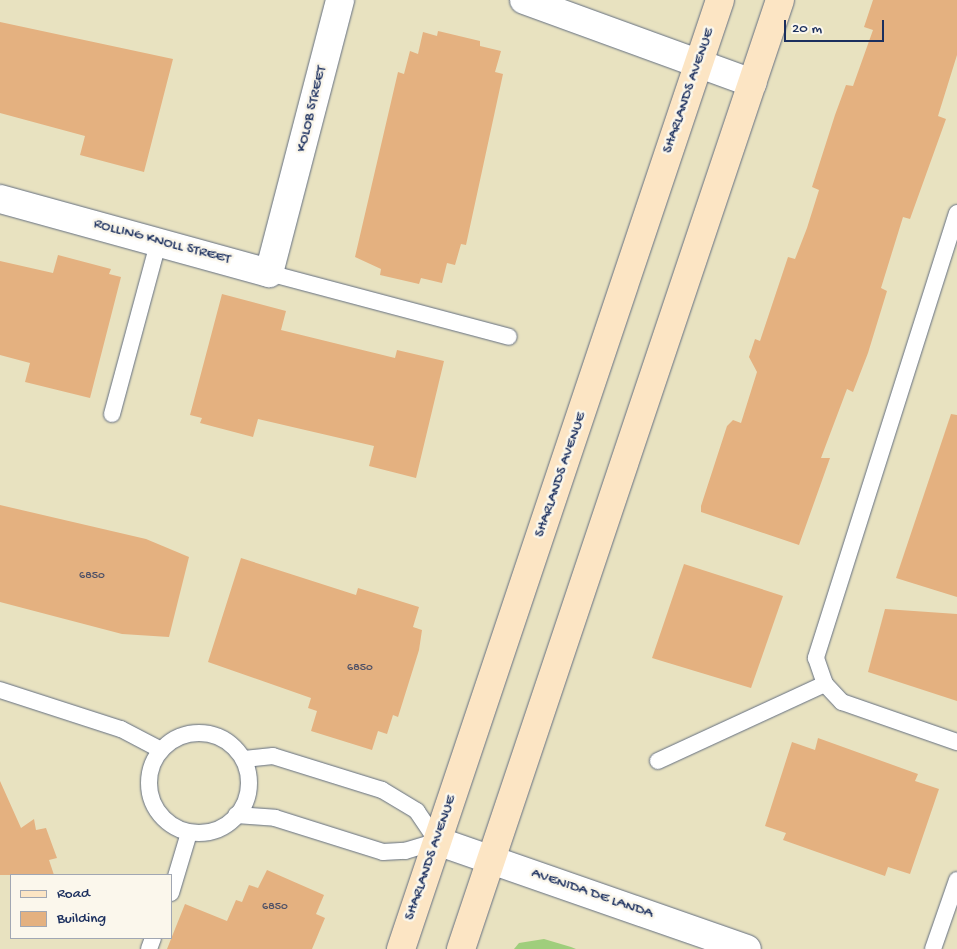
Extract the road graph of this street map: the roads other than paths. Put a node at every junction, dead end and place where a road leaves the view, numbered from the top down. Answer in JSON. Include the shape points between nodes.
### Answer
{"nodes":[{"id":1,"x":340,"y":0,"type":"edge"},
{"id":2,"x":524,"y":0,"type":"edge"},
{"id":3,"x":720,"y":0,"type":"edge"},
{"id":4,"x":780,"y":0,"type":"edge"},
{"id":5,"x":699,"y":61,"type":"junction"},
{"id":6,"x":752,"y":83,"type":"junction"},
{"id":7,"x":0,"y":199,"type":"edge"},
{"id":8,"x":957,"y":213,"type":"edge"},
{"id":9,"x":159,"y":240,"type":"junction"},
{"id":10,"x":269,"y":273,"type":"junction"},
{"id":11,"x":509,"y":337,"type":"dead end"},
{"id":12,"x":112,"y":414,"type":"dead end"},
{"id":13,"x":825,"y":684,"type":"junction"},
{"id":14,"x":0,"y":690,"type":"edge"},
{"id":15,"x":957,"y":742,"type":"edge"},
{"id":16,"x":161,"y":750,"type":"junction"},
{"id":17,"x":244,"y":759,"type":"junction"},
{"id":18,"x":658,"y":761,"type":"dead end"},
{"id":19,"x":236,"y":815,"type":"junction"},
{"id":20,"x":189,"y":833,"type":"junction"},
{"id":21,"x":437,"y":840,"type":"junction"},
{"id":22,"x":492,"y":858,"type":"junction"},
{"id":23,"x":957,"y":880,"type":"edge"},
{"id":24,"x":172,"y":890,"type":"edge"},
{"id":25,"x":400,"y":949,"type":"edge"},
{"id":26,"x":461,"y":949,"type":"edge"},
{"id":27,"x":747,"y":949,"type":"edge"},
{"id":28,"x":933,"y":949,"type":"edge"}],
"edges":[{"from":1,"to":10,"type":"street","name":"KOLOB STREET"},
{"from":2,"to":5,"type":"street"},
{"from":3,"to":5,"type":"main road","name":"SHARLANDS AVENUE"},
{"from":4,"to":6,"type":"main road"},
{"from":5,"to":6,"type":"street"},
{"from":5,"to":21,"type":"main road","name":"SHARLANDS AVENUE"},
{"from":6,"to":22,"type":"main road"},
{"from":7,"to":9,"type":"street","name":"ROLLING KNOLL STREET"},
{"from":8,"to":13,"type":"lane","via":[[818,641],[817,664]]},
{"from":9,"to":10,"type":"street","name":"ROLLING KNOLL STREET"},
{"from":9,"to":12,"type":"lane"},
{"from":10,"to":11,"type":"lane"},
{"from":13,"to":15,"type":"lane","via":[[842,702],[868,714]]},
{"from":13,"to":18,"type":"lane"},
{"from":14,"to":16,"type":"lane","via":[[121,729]]},
{"from":16,"to":17,"type":"lane","via":[[186,733],[209,733],[229,742]]},
{"from":16,"to":20,"type":"lane","via":[[152,762],[148,784],[153,806],[168,823]]},
{"from":17,"to":19,"type":"lane","via":[[249,781],[245,804]]},
{"from":17,"to":21,"type":"lane","via":[[273,756],[388,793],[418,811]]},
{"from":19,"to":20,"type":"lane","via":[[211,832]]},
{"from":19,"to":21,"type":"lane","via":[[275,818],[383,852],[405,851]]},
{"from":20,"to":24,"type":"lane"},
{"from":21,"to":22,"type":"street","name":"AVENIDA DE LANDA"},
{"from":21,"to":25,"type":"main road","name":"SHARLANDS AVENUE"},
{"from":22,"to":26,"type":"main road"},
{"from":22,"to":27,"type":"street","name":"AVENIDA DE LANDA"},
{"from":23,"to":28,"type":"lane"}]}
